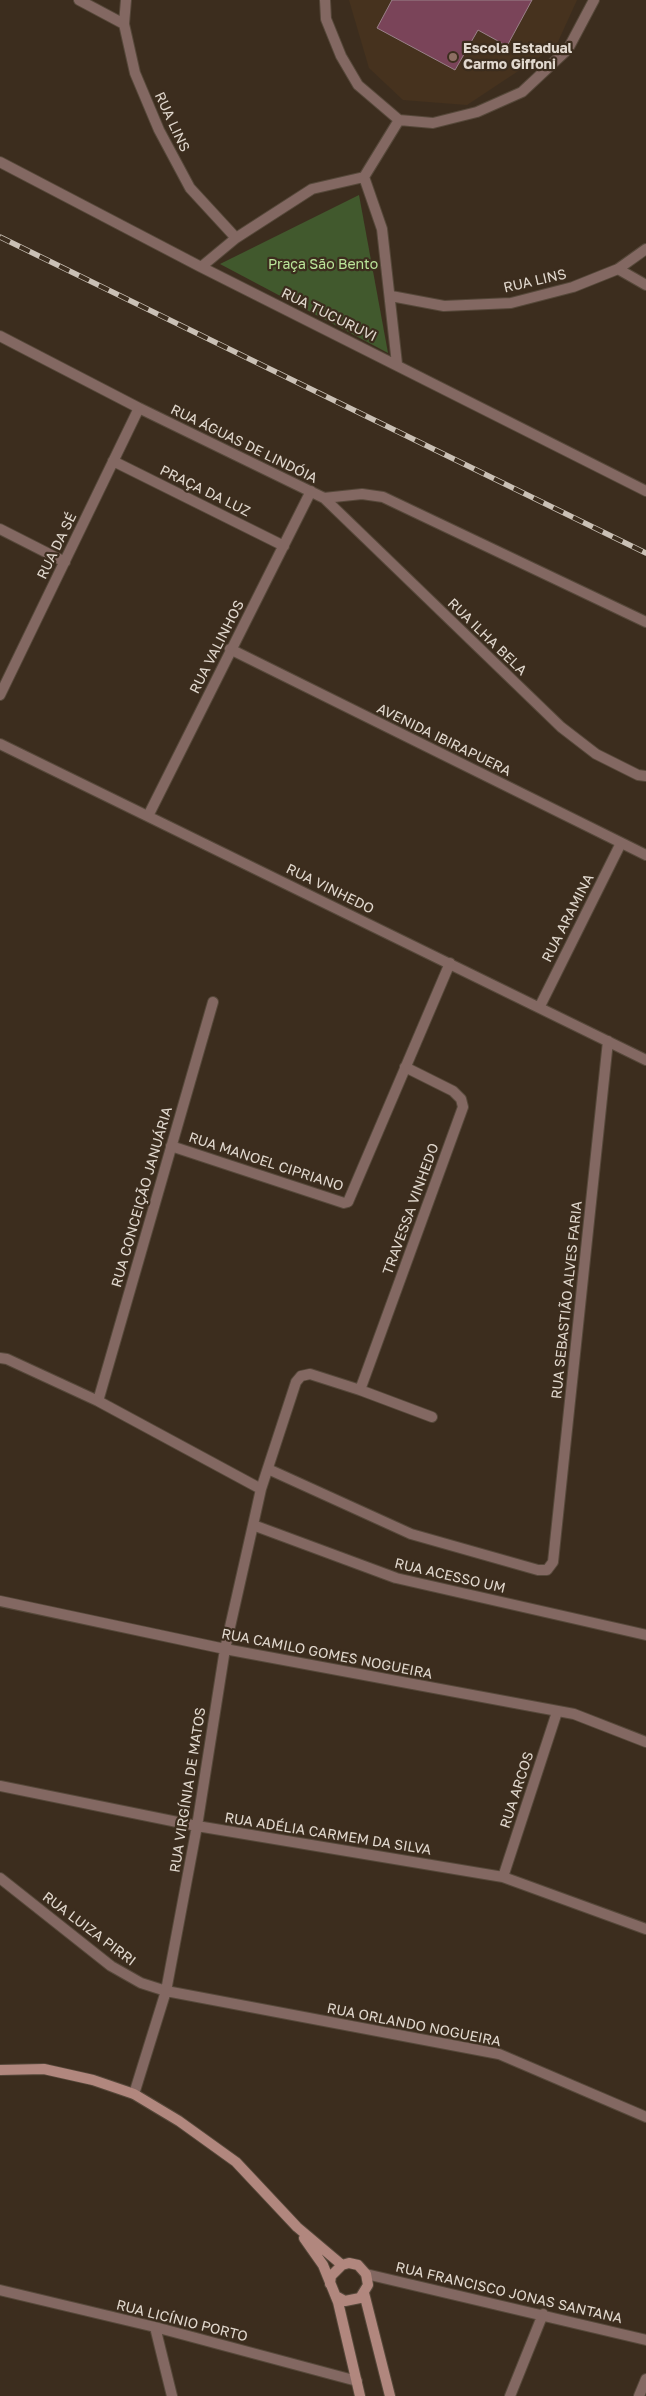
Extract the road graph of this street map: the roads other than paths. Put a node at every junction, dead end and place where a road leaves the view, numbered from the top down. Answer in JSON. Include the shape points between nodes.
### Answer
{"nodes":[{"id":1,"x":79,"y":0,"type":"edge"},
{"id":2,"x":126,"y":0,"type":"edge"},
{"id":3,"x":325,"y":0,"type":"edge"},
{"id":4,"x":594,"y":0,"type":"edge"},
{"id":5,"x":124,"y":24,"type":"junction"},
{"id":6,"x":399,"y":120,"type":"junction"},
{"id":7,"x":0,"y":162,"type":"edge"},
{"id":8,"x":364,"y":177,"type":"junction"},
{"id":9,"x":236,"y":238,"type":"junction"},
{"id":10,"x":646,"y":248,"type":"edge"},
{"id":11,"x":200,"y":266,"type":"junction"},
{"id":12,"x":618,"y":269,"type":"junction"},
{"id":13,"x":646,"y":285,"type":"edge"},
{"id":14,"x":391,"y":296,"type":"junction"},
{"id":15,"x":0,"y":336,"type":"edge"},
{"id":16,"x":397,"y":364,"type":"junction"},
{"id":17,"x":139,"y":408,"type":"junction"},
{"id":18,"x":113,"y":461,"type":"junction"},
{"id":19,"x":311,"y":491,"type":"junction"},
{"id":20,"x":646,"y":491,"type":"edge"},
{"id":21,"x":324,"y":498,"type":"junction"},
{"id":22,"x":0,"y":529,"type":"edge"},
{"id":23,"x":284,"y":546,"type":"junction"},
{"id":24,"x":65,"y":562,"type":"junction"},
{"id":25,"x":646,"y":622,"type":"edge"},
{"id":26,"x":230,"y":649,"type":"junction"},
{"id":27,"x":0,"y":695,"type":"edge"},
{"id":28,"x":0,"y":744,"type":"edge"},
{"id":29,"x":646,"y":776,"type":"edge"},
{"id":30,"x":148,"y":816,"type":"junction"},
{"id":31,"x":621,"y":843,"type":"junction"},
{"id":32,"x":646,"y":855,"type":"edge"},
{"id":33,"x":450,"y":963,"type":"junction"},
{"id":34,"x":213,"y":1002,"type":"dead end"},
{"id":35,"x":540,"y":1006,"type":"junction"},
{"id":36,"x":608,"y":1041,"type":"junction"},
{"id":37,"x":646,"y":1060,"type":"edge"},
{"id":38,"x":406,"y":1067,"type":"junction"},
{"id":39,"x":172,"y":1146,"type":"junction"},
{"id":40,"x":0,"y":1358,"type":"edge"},
{"id":41,"x":360,"y":1390,"type":"junction"},
{"id":42,"x":98,"y":1401,"type":"junction"},
{"id":43,"x":432,"y":1417,"type":"dead end"},
{"id":44,"x":268,"y":1469,"type":"junction"},
{"id":45,"x":261,"y":1489,"type":"junction"},
{"id":46,"x":253,"y":1525,"type":"junction"},
{"id":47,"x":0,"y":1600,"type":"edge"},
{"id":48,"x":646,"y":1635,"type":"edge"},
{"id":49,"x":225,"y":1649,"type":"junction"},
{"id":50,"x":557,"y":1712,"type":"junction"},
{"id":51,"x":646,"y":1742,"type":"edge"},
{"id":52,"x":0,"y":1786,"type":"edge"},
{"id":53,"x":197,"y":1826,"type":"junction"},
{"id":54,"x":503,"y":1877,"type":"junction"},
{"id":55,"x":0,"y":1878,"type":"edge"},
{"id":56,"x":646,"y":1929,"type":"edge"},
{"id":57,"x":166,"y":1991,"type":"junction"},
{"id":58,"x":0,"y":2070,"type":"edge"},
{"id":59,"x":134,"y":2094,"type":"junction"},
{"id":60,"x":646,"y":2117,"type":"edge"},
{"id":61,"x":297,"y":2227,"type":"junction"},
{"id":62,"x":342,"y":2265,"type":"junction"},
{"id":63,"x":366,"y":2274,"type":"junction"},
{"id":64,"x":330,"y":2285,"type":"junction"},
{"id":65,"x":0,"y":2290,"type":"edge"},
{"id":66,"x":364,"y":2293,"type":"junction"},
{"id":67,"x":336,"y":2296,"type":"junction"},
{"id":68,"x":543,"y":2314,"type":"junction"},
{"id":69,"x":155,"y":2327,"type":"junction"},
{"id":70,"x":646,"y":2340,"type":"edge"},
{"id":71,"x":646,"y":2379,"type":"edge"},
{"id":72,"x":357,"y":2381,"type":"junction"},
{"id":73,"x":172,"y":2396,"type":"edge"},
{"id":74,"x":360,"y":2396,"type":"edge"},
{"id":75,"x":390,"y":2396,"type":"edge"},
{"id":76,"x":510,"y":2396,"type":"edge"},
{"id":77,"x":639,"y":2396,"type":"edge"}],
"edges":[{"from":1,"to":5,"type":"street"},
{"from":2,"to":5,"type":"street","name":"RUA LINS"},
{"from":3,"to":6,"type":"street","via":[[326,19],[340,56],[353,78]]},
{"from":4,"to":6,"type":"street","via":[[568,49],[522,92],[477,112],[433,123]]},
{"from":5,"to":9,"type":"street","name":"RUA LINS","via":[[135,73],[159,130],[190,188]]},
{"from":6,"to":8,"type":"street"},
{"from":7,"to":11,"type":"street","name":"RUA TUCURUVI"},
{"from":8,"to":9,"type":"street","via":[[312,189]]},
{"from":8,"to":14,"type":"street","via":[[382,229]]},
{"from":9,"to":11,"type":"street"},
{"from":10,"to":12,"type":"street","name":"RUA LINS"},
{"from":11,"to":16,"type":"street","name":"RUA TUCURUVI"},
{"from":12,"to":13,"type":"street"},
{"from":12,"to":14,"type":"street","name":"RUA LINS","via":[[573,287],[511,303],[444,306]]},
{"from":14,"to":16,"type":"street"},
{"from":15,"to":17,"type":"street","name":"RUA ÁGUAS DE LINDÓIA"},
{"from":16,"to":20,"type":"street","name":"RUA TUCURUVI"},
{"from":17,"to":18,"type":"street","name":"RUA DA SÉ"},
{"from":17,"to":19,"type":"street","name":"RUA ÁGUAS DE LINDÓIA"},
{"from":18,"to":23,"type":"street","name":"PRAÇA DA LUZ"},
{"from":18,"to":24,"type":"street","name":"RUA DA SÉ"},
{"from":19,"to":21,"type":"street","name":"RUA ÁGUAS DE LINDÓIA"},
{"from":19,"to":23,"type":"street","name":"RUA VALINHOS"},
{"from":21,"to":25,"type":"street","name":"RUA ÁGUAS DE LINDÓIA","via":[[362,494],[383,497]]},
{"from":21,"to":29,"type":"street","name":"RUA ILHA BELA","via":[[561,727],[596,754]]},
{"from":22,"to":24,"type":"street"},
{"from":23,"to":26,"type":"street","name":"RUA VALINHOS"},
{"from":24,"to":27,"type":"street","name":"RUA DA SÉ"},
{"from":26,"to":30,"type":"street","name":"RUA VALINHOS"},
{"from":26,"to":31,"type":"street","name":"AVENIDA IBIRAPUERA"},
{"from":28,"to":30,"type":"street","name":"RUA VINHEDO"},
{"from":30,"to":33,"type":"street","name":"RUA VINHEDO"},
{"from":31,"to":32,"type":"street","name":"AVENIDA IBIRAPUERA"},
{"from":31,"to":35,"type":"street","name":"RUA ARAMINA"},
{"from":33,"to":35,"type":"street","name":"RUA VINHEDO"},
{"from":33,"to":38,"type":"street"},
{"from":34,"to":39,"type":"street","name":"RUA CONCEIÇÃO JANUÁRIA"},
{"from":35,"to":36,"type":"street","name":"RUA VINHEDO"},
{"from":36,"to":37,"type":"street","name":"RUA VINHEDO"},
{"from":36,"to":44,"type":"street","name":"RUA SEBASTIÃO ALVES FARIA","via":[[553,1562],[547,1570],[411,1534]]},
{"from":38,"to":39,"type":"street","name":"RUA MANOEL CIPRIANO","via":[[351,1200],[344,1203]]},
{"from":38,"to":41,"type":"street","name":"TRAVESSA VINHEDO","via":[[454,1091],[463,1107]]},
{"from":39,"to":42,"type":"street","name":"RUA CONCEIÇÃO JANUÁRIA"},
{"from":40,"to":42,"type":"street"},
{"from":41,"to":43,"type":"street"},
{"from":41,"to":44,"type":"street","via":[[310,1374],[301,1376],[296,1382]]},
{"from":42,"to":45,"type":"street"},
{"from":44,"to":45,"type":"street"},
{"from":45,"to":46,"type":"street","name":"RUA VIRGÍNIA DE MATOS"},
{"from":46,"to":48,"type":"street","name":"RUA ACESSO UM","via":[[396,1578]]},
{"from":46,"to":49,"type":"street","name":"RUA VIRGÍNIA DE MATOS"},
{"from":47,"to":49,"type":"street","name":"RUA CAMILO GOMES NOGUEIRA"},
{"from":49,"to":50,"type":"street","name":"RUA CAMILO GOMES NOGUEIRA"},
{"from":49,"to":53,"type":"street","name":"RUA VIRGÍNIA DE MATOS"},
{"from":50,"to":51,"type":"street","name":"RUA CAMILO GOMES NOGUEIRA","via":[[574,1714]]},
{"from":50,"to":54,"type":"street","name":"RUA ARCOS"},
{"from":52,"to":53,"type":"street","name":"RUA ADÉLIA CARMEM DA SILVA"},
{"from":53,"to":54,"type":"street","name":"RUA ADÉLIA CARMEM DA SILVA"},
{"from":53,"to":57,"type":"street","name":"RUA VIRGÍNIA DE MATOS"},
{"from":54,"to":56,"type":"street","name":"RUA ADÉLIA CARMEM DA SILVA"},
{"from":55,"to":57,"type":"street","name":"RUA LUIZA PIRRI","via":[[111,1966],[141,1983]]},
{"from":57,"to":59,"type":"street","name":"RUA VIRGÍNIA DE MATOS"},
{"from":57,"to":60,"type":"street","name":"RUA ORLANDO NOGUEIRA","via":[[499,2054]]},
{"from":58,"to":59,"type":"street","via":[[44,2069],[93,2080]]},
{"from":59,"to":61,"type":"street","via":[[236,2162]]},
{"from":61,"to":62,"type":"street"},
{"from":61,"to":64,"type":"street","via":[[323,2265]]},
{"from":62,"to":63,"type":"street","via":[[358,2265]]},
{"from":62,"to":64,"type":"street","via":[[331,2276]]},
{"from":63,"to":66,"type":"street","via":[[368,2285]]},
{"from":63,"to":68,"type":"street","name":"RUA FRANCISCO JONAS SANTANA"},
{"from":64,"to":67,"type":"street"},
{"from":65,"to":69,"type":"street","name":"RUA LICÍNIO PORTO"},
{"from":66,"to":67,"type":"street","via":[[352,2301]]},
{"from":66,"to":75,"type":"street"},
{"from":67,"to":72,"type":"street"},
{"from":68,"to":70,"type":"street","name":"RUA FRANCISCO JONAS SANTANA"},
{"from":68,"to":76,"type":"street"},
{"from":69,"to":72,"type":"street","name":"RUA LICÍNIO PORTO"},
{"from":69,"to":73,"type":"street"},
{"from":71,"to":77,"type":"street"},
{"from":72,"to":74,"type":"street"}]}
